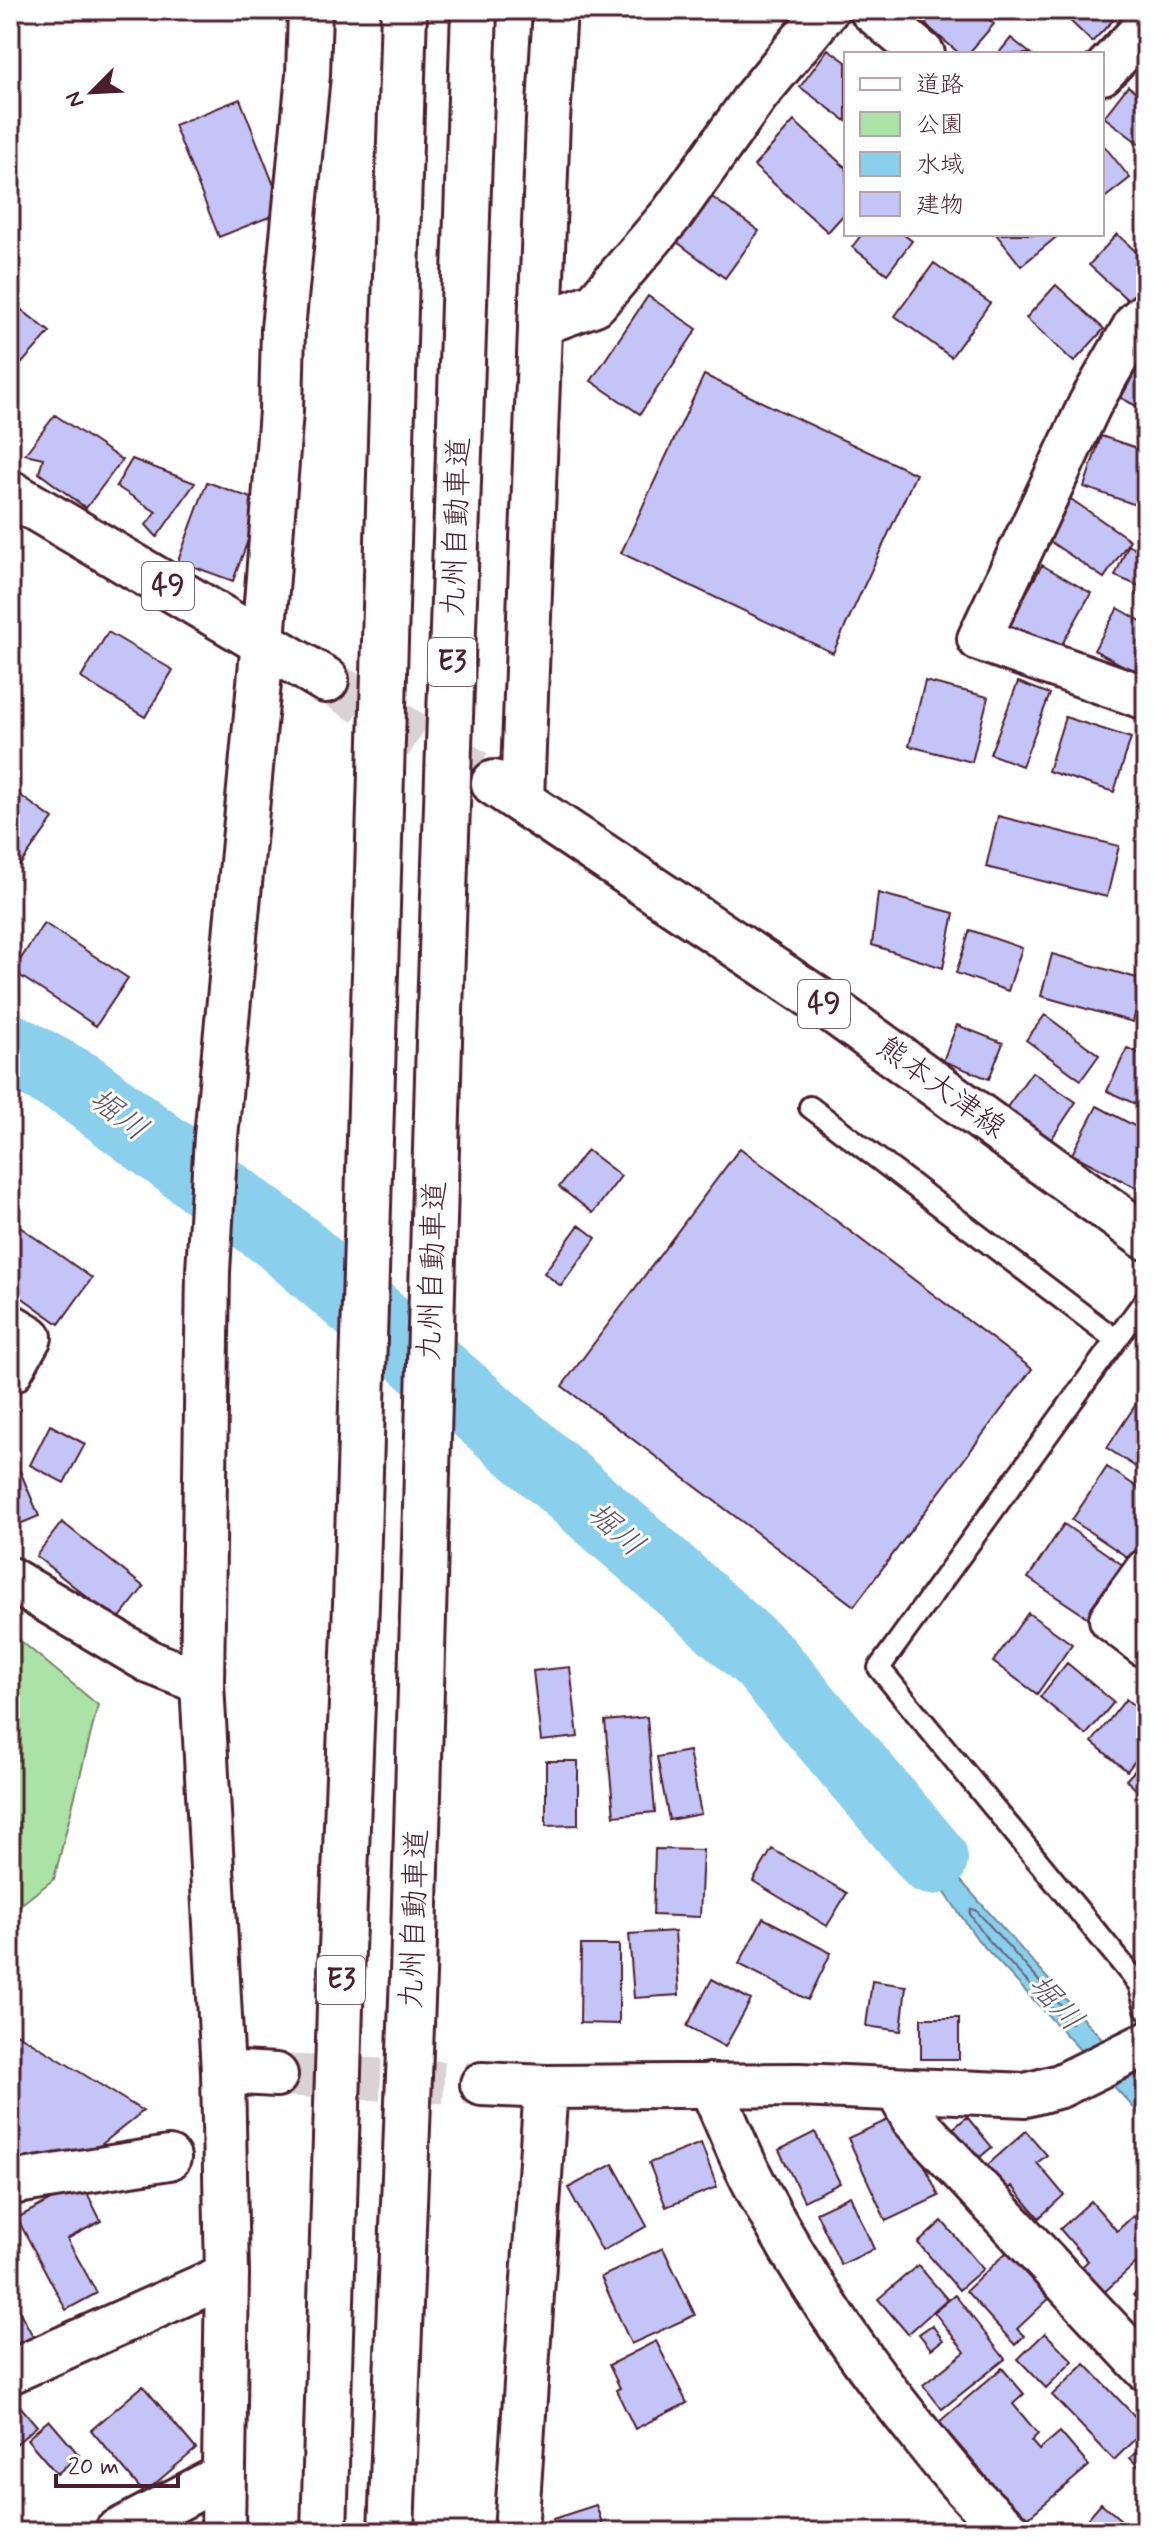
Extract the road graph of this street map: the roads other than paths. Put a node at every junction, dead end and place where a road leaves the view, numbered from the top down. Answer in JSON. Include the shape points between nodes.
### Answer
{"nodes":[{"id":1,"x":310,"y":10,"type":"edge"},
{"id":2,"x":404,"y":10,"type":"edge"},
{"id":3,"x":474,"y":10,"type":"edge"},
{"id":4,"x":555,"y":10,"type":"edge"},
{"id":5,"x":827,"y":10,"type":"edge"},
{"id":6,"x":871,"y":10,"type":"edge"},
{"id":7,"x":1146,"y":26,"type":"edge"},
{"id":8,"x":921,"y":52,"type":"edge"},
{"id":9,"x":1104,"y":71,"type":"edge"},
{"id":10,"x":1146,"y":314,"type":"edge"},
{"id":11,"x":540,"y":324,"type":"junction"},
{"id":12,"x":10,"y":493,"type":"edge"},
{"id":13,"x":263,"y":641,"type":"junction"},
{"id":14,"x":326,"y":680,"type":"tunnel mouth"},
{"id":15,"x":1146,"y":698,"type":"edge"},
{"id":16,"x":508,"y":791,"type":"joint"},
{"id":17,"x":810,"y":1107,"type":"dead end"},
{"id":18,"x":1146,"y":1237,"type":"edge"},
{"id":19,"x":1146,"y":1299,"type":"edge"},
{"id":20,"x":10,"y":1325,"type":"edge"},
{"id":21,"x":1116,"y":1340,"type":"junction"},
{"id":22,"x":10,"y":1372,"type":"edge"},
{"id":23,"x":1146,"y":1571,"type":"edge"},
{"id":24,"x":10,"y":1579,"type":"edge"},
{"id":25,"x":1146,"y":1646,"type":"edge"},
{"id":26,"x":202,"y":1683,"type":"junction"},
{"id":27,"x":1146,"y":2009,"type":"edge"},
{"id":28,"x":1140,"y":2046,"type":"edge"},
{"id":29,"x":223,"y":2072,"type":"junction"},
{"id":30,"x":276,"y":2075,"type":"tunnel mouth"},
{"id":31,"x":482,"y":2084,"type":"tunnel mouth"},
{"id":32,"x":710,"y":2085,"type":"junction"},
{"id":33,"x":546,"y":2087,"type":"junction"},
{"id":34,"x":897,"y":2090,"type":"junction"},
{"id":35,"x":169,"y":2158,"type":"dead end"},
{"id":36,"x":10,"y":2183,"type":"edge"},
{"id":37,"x":227,"y":2275,"type":"junction"},
{"id":38,"x":1146,"y":2369,"type":"edge"},
{"id":39,"x":10,"y":2372,"type":"edge"},
{"id":40,"x":224,"y":2475,"type":"junction"},
{"id":41,"x":995,"y":2528,"type":"edge"},
{"id":42,"x":116,"y":2532,"type":"edge"},
{"id":43,"x":223,"y":2532,"type":"edge"},
{"id":44,"x":324,"y":2532,"type":"edge"},
{"id":45,"x":391,"y":2532,"type":"edge"},
{"id":46,"x":516,"y":2532,"type":"edge"}],
"edges":[{"from":1,"to":13,"type":"street"},
{"from":2,"to":44,"type":"main road","number":"E3"},
{"from":3,"to":45,"type":"main road","name":"九州自動車道","number":"E3","via":[[414,1960]]},
{"from":4,"to":11,"type":"street"},
{"from":5,"to":11,"type":"street","via":[[756,96],[672,214],[595,304]]},
{"from":6,"to":8,"type":"street"},
{"from":7,"to":9,"type":"street"},
{"from":10,"to":15,"type":"street","via":[[1090,404],[979,639]]},
{"from":11,"to":16,"type":"street"},
{"from":12,"to":13,"type":"main road","number":"49"},
{"from":13,"to":14,"type":"main road","number":"49"},
{"from":13,"to":26,"type":"street","via":[[208,1271]]},
{"from":16,"to":18,"type":"main road","name":"熊本大津線","number":"49","via":[[820,1001]]},
{"from":17,"to":21,"type":"lane"},
{"from":19,"to":21,"type":"lane"},
{"from":20,"to":22,"type":"street","via":[[30,1337]]},
{"from":21,"to":27,"type":"lane","via":[[879,1668],[1139,1984]]},
{"from":23,"to":25,"type":"street","via":[[1111,1619]]},
{"from":24,"to":26,"type":"street","via":[[152,1663]]},
{"from":26,"to":29,"type":"street"},
{"from":28,"to":34,"type":"street","via":[[1072,2081],[1026,2095]]},
{"from":29,"to":30,"type":"street"},
{"from":29,"to":37,"type":"street"},
{"from":31,"to":33,"type":"street"},
{"from":32,"to":33,"type":"street"},
{"from":32,"to":34,"type":"street"},
{"from":32,"to":41,"type":"street","via":[[754,2183],[803,2270],[872,2375]]},
{"from":33,"to":46,"type":"street"},
{"from":34,"to":38,"type":"street","via":[[913,2119]]},
{"from":35,"to":36,"type":"street"},
{"from":37,"to":39,"type":"street"},
{"from":37,"to":40,"type":"street"},
{"from":40,"to":42,"type":"street"},
{"from":40,"to":43,"type":"street"}]}
